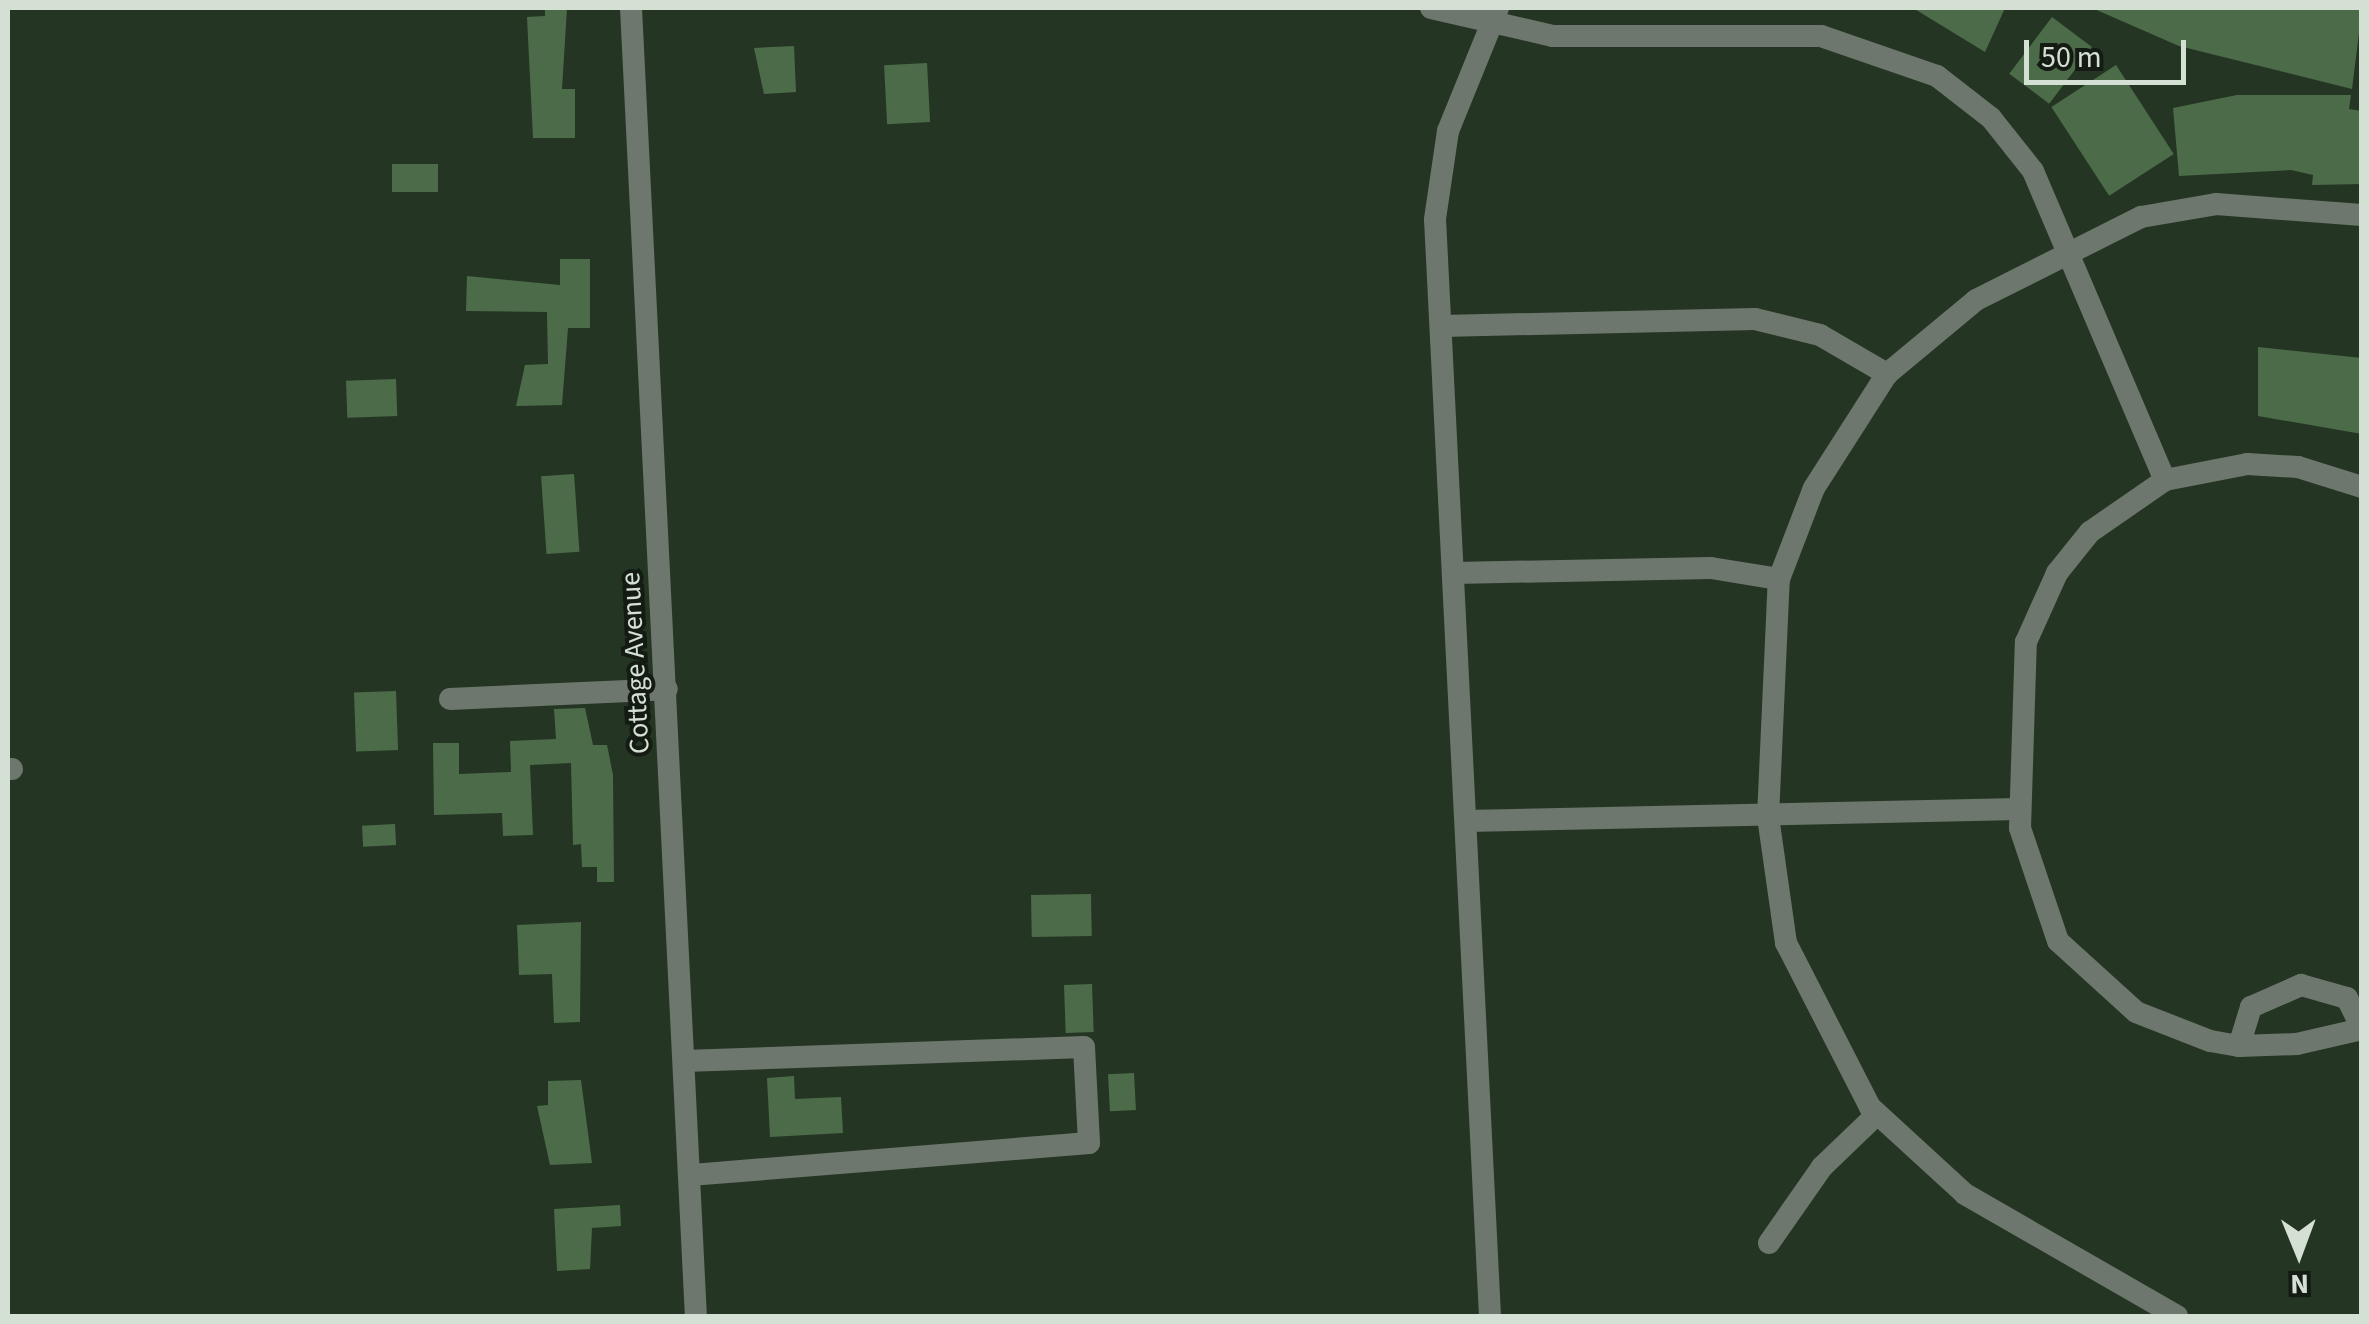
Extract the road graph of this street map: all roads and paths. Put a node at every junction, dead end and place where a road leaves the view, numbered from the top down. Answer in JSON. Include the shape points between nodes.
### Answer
{"nodes":[{"id":1,"x":631,"y":8,"type":"edge"},
{"id":2,"x":1431,"y":8,"type":"edge"},
{"id":3,"x":1490,"y":12,"type":"edge"},
{"id":4,"x":2362,"y":214,"type":"edge"},
{"id":5,"x":2071,"y":250,"type":"junction"},
{"id":6,"x":1442,"y":326,"type":"junction"},
{"id":7,"x":1887,"y":374,"type":"junction"},
{"id":8,"x":2166,"y":480,"type":"junction"},
{"id":9,"x":2362,"y":487,"type":"edge"},
{"id":10,"x":1454,"y":573,"type":"junction"},
{"id":11,"x":1778,"y":579,"type":"junction"},
{"id":12,"x":667,"y":690,"type":"junction"},
{"id":13,"x":450,"y":699,"type":"dead end"},
{"id":14,"x":2019,"y":809,"type":"junction"},
{"id":15,"x":1768,"y":818,"type":"junction"},
{"id":16,"x":1466,"y":820,"type":"junction"},
{"id":17,"x":2362,"y":1029,"type":"edge"},
{"id":18,"x":2239,"y":1046,"type":"junction"},
{"id":19,"x":684,"y":1061,"type":"junction"},
{"id":20,"x":1877,"y":1114,"type":"junction"},
{"id":21,"x":690,"y":1175,"type":"junction"},
{"id":22,"x":1769,"y":1243,"type":"dead end"},
{"id":23,"x":696,"y":1316,"type":"edge"},
{"id":24,"x":1490,"y":1316,"type":"edge"},
{"id":25,"x":2178,"y":1316,"type":"edge"}],
"edges":[{"from":1,"to":12,"type":"street","name":"Cottage Avenue"},
{"from":2,"to":3,"type":"street"},
{"from":3,"to":5,"type":"street","via":[[1585,38],[1822,36],[1885,51],[1938,76],[2002,130]]},
{"from":3,"to":6,"type":"street","via":[[1441,158]]},
{"from":4,"to":5,"type":"street","via":[[2216,204],[2141,216]]},
{"from":5,"to":7,"type":"street","via":[[1976,300]]},
{"from":5,"to":8,"type":"street"},
{"from":6,"to":7,"type":"street","via":[[1755,319],[1820,335]]},
{"from":6,"to":10,"type":"street"},
{"from":7,"to":11,"type":"street","via":[[1814,488]]},
{"from":8,"to":9,"type":"street","via":[[2248,464],[2298,466]]},
{"from":8,"to":14,"type":"street","via":[[2090,532],[2040,606],[2019,690]]},
{"from":10,"to":11,"type":"street","via":[[1711,568]]},
{"from":10,"to":16,"type":"street"},
{"from":11,"to":15,"type":"street"},
{"from":12,"to":13,"type":"street"},
{"from":12,"to":19,"type":"street","name":"Cottage Avenue"},
{"from":14,"to":15,"type":"street"},
{"from":14,"to":18,"type":"street","via":[[2028,874],[2058,941],[2136,1012]]},
{"from":15,"to":16,"type":"street"},
{"from":15,"to":20,"type":"street","via":[[1786,944]]},
{"from":16,"to":24,"type":"street"},
{"from":17,"to":18,"type":"street"},
{"from":17,"to":18,"type":"street","via":[[2347,998],[2301,985],[2251,1007]]},
{"from":19,"to":21,"type":"street","name":"Cottage Avenue"},
{"from":19,"to":21,"type":"street","via":[[1084,1047],[1089,1143]]},
{"from":20,"to":22,"type":"street","via":[[1822,1168]]},
{"from":20,"to":25,"type":"street","via":[[1965,1194]]},
{"from":21,"to":23,"type":"street","name":"Cottage Avenue"}]}
